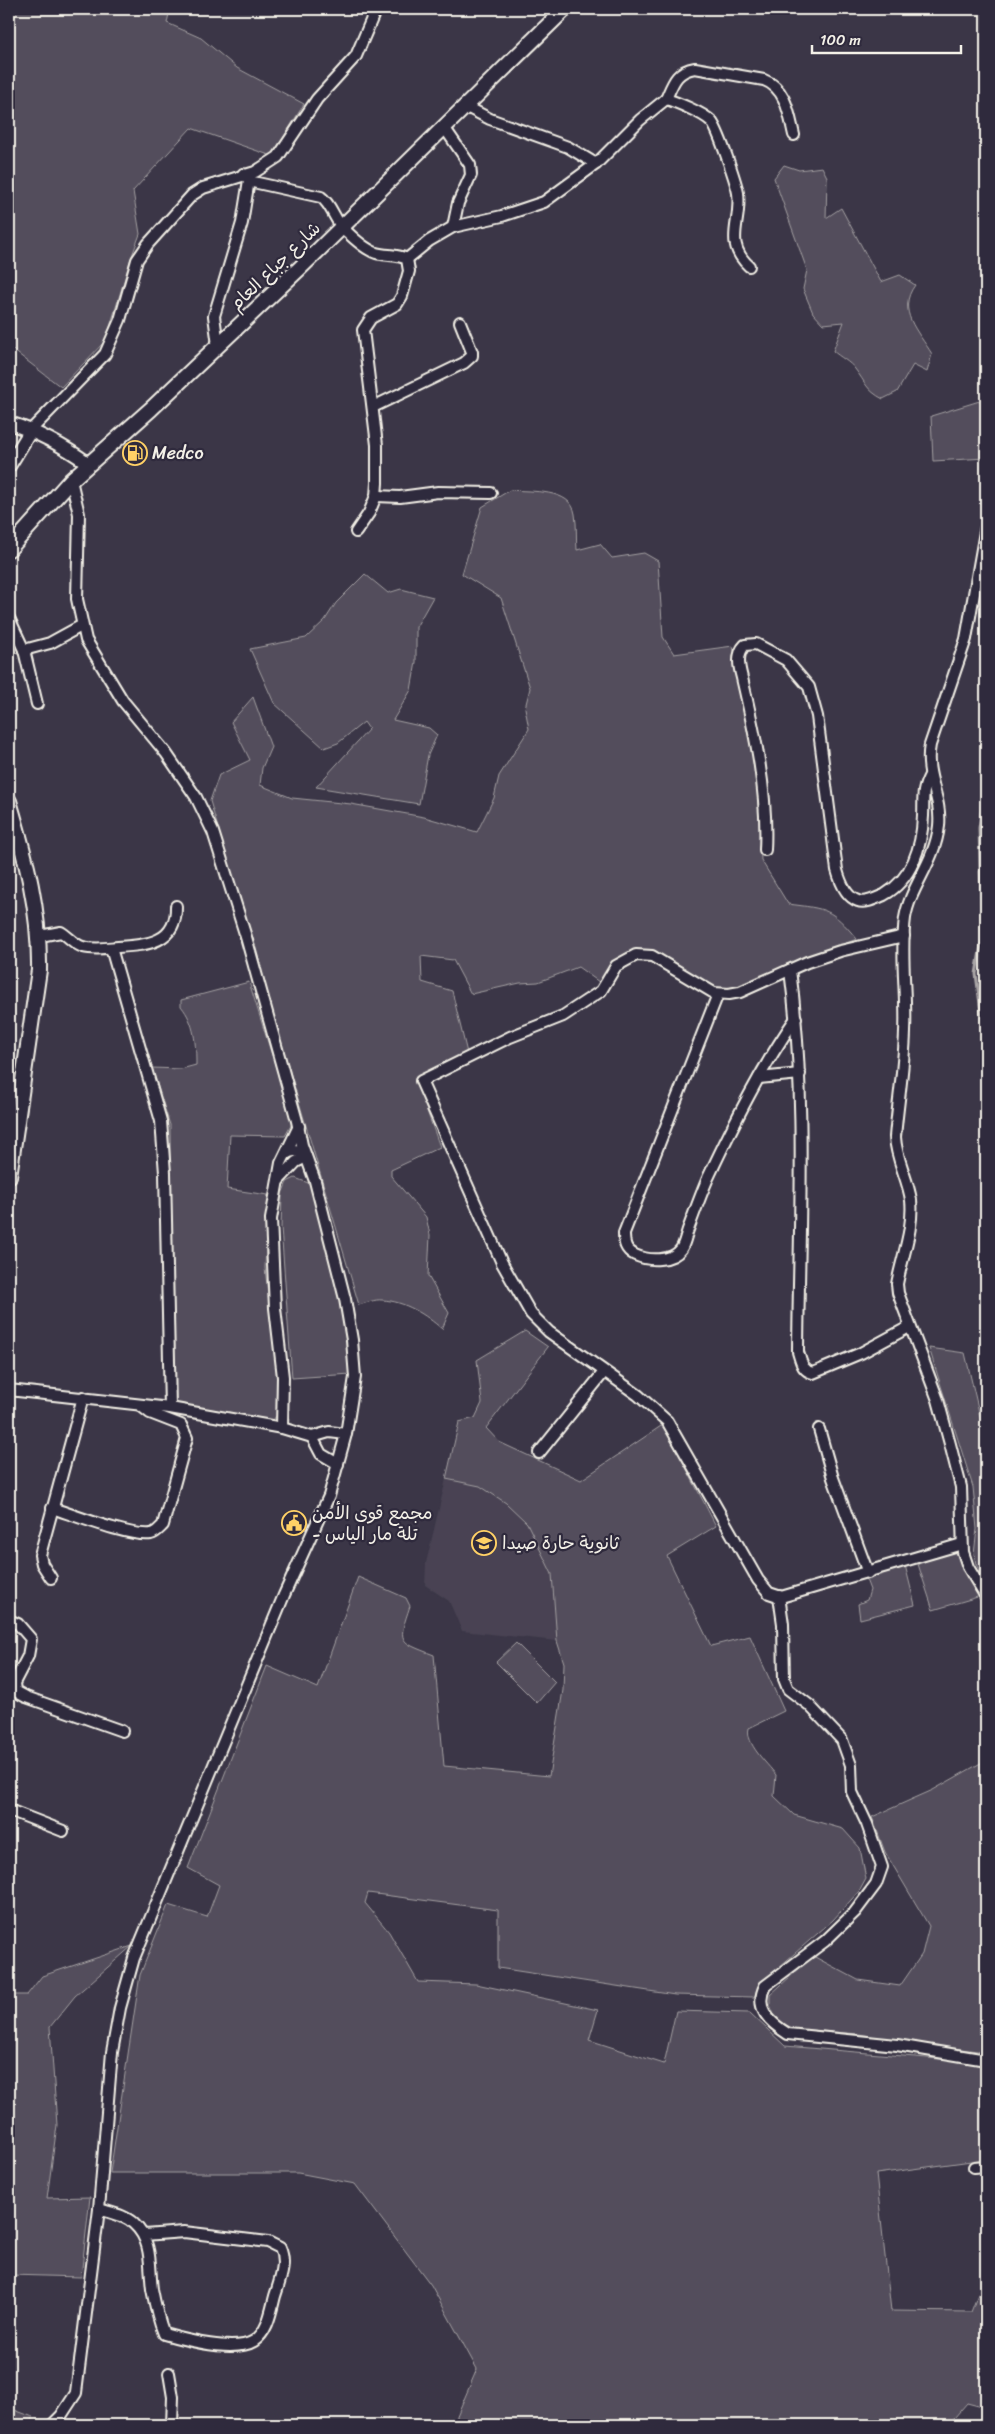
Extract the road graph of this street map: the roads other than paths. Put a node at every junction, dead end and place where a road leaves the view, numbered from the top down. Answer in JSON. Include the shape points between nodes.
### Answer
{"nodes":[{"id":1,"x":376,"y":9,"type":"edge"},
{"id":2,"x":565,"y":9,"type":"edge"},
{"id":3,"x":666,"y":99,"type":"junction"},
{"id":4,"x":465,"y":106,"type":"junction"},
{"id":5,"x":444,"y":127,"type":"junction"},
{"id":6,"x":794,"y":136,"type":"dead end"},
{"id":7,"x":596,"y":164,"type":"junction"},
{"id":8,"x":246,"y":177,"type":"junction"},
{"id":9,"x":453,"y":227,"type":"junction"},
{"id":10,"x":342,"y":228,"type":"junction"},
{"id":11,"x":407,"y":259,"type":"junction"},
{"id":12,"x":749,"y":266,"type":"dead end"},
{"id":13,"x":460,"y":322,"type":"dead end"},
{"id":14,"x":218,"y":345,"type":"junction"},
{"id":15,"x":373,"y":407,"type":"junction"},
{"id":16,"x":9,"y":423,"type":"edge"},
{"id":17,"x":31,"y":430,"type":"junction"},
{"id":18,"x":11,"y":457,"type":"edge"},
{"id":19,"x":89,"y":464,"type":"junction"},
{"id":20,"x":71,"y":480,"type":"junction"},
{"id":21,"x":491,"y":493,"type":"dead end"},
{"id":22,"x":376,"y":496,"type":"junction"},
{"id":23,"x":986,"y":526,"type":"edge"},
{"id":24,"x":356,"y":532,"type":"dead end"},
{"id":25,"x":9,"y":548,"type":"edge"},
{"id":26,"x":9,"y":618,"type":"edge"},
{"id":27,"x":82,"y":626,"type":"junction"},
{"id":28,"x":24,"y":650,"type":"junction"},
{"id":29,"x":37,"y":704,"type":"dead end"},
{"id":30,"x":930,"y":776,"type":"junction"},
{"id":31,"x":9,"y":801,"type":"edge"},
{"id":32,"x":765,"y":850,"type":"dead end"},
{"id":33,"x":176,"y":906,"type":"dead end"},
{"id":34,"x":40,"y":936,"type":"junction"},
{"id":35,"x":904,"y":936,"type":"junction"},
{"id":36,"x":111,"y":948,"type":"junction"},
{"id":37,"x":790,"y":970,"type":"junction"},
{"id":38,"x":718,"y":994,"type":"junction"},
{"id":39,"x":796,"y":1018,"type":"junction"},
{"id":40,"x":800,"y":1074,"type":"junction"},
{"id":41,"x":759,"y":1078,"type":"junction"},
{"id":42,"x":299,"y":1126,"type":"junction"},
{"id":43,"x":286,"y":1154,"type":"junction"},
{"id":44,"x":306,"y":1157,"type":"junction"},
{"id":45,"x":289,"y":1170,"type":"junction"},
{"id":46,"x":312,"y":1174,"type":"junction"},
{"id":47,"x":9,"y":1176,"type":"edge"},
{"id":48,"x":278,"y":1181,"type":"junction"},
{"id":49,"x":909,"y":1326,"type":"junction"},
{"id":50,"x":604,"y":1372,"type":"junction"},
{"id":51,"x":9,"y":1390,"type":"edge"},
{"id":52,"x":83,"y":1397,"type":"junction"},
{"id":53,"x":141,"y":1406,"type":"junction"},
{"id":54,"x":170,"y":1408,"type":"junction"},
{"id":55,"x":282,"y":1428,"type":"junction"},
{"id":56,"x":819,"y":1429,"type":"dead end"},
{"id":57,"x":346,"y":1434,"type":"junction"},
{"id":58,"x":312,"y":1438,"type":"junction"},
{"id":59,"x":539,"y":1452,"type":"dead end"},
{"id":60,"x":338,"y":1464,"type":"junction"},
{"id":61,"x":52,"y":1508,"type":"junction"},
{"id":62,"x":962,"y":1544,"type":"junction"},
{"id":63,"x":868,"y":1573,"type":"junction"},
{"id":64,"x":51,"y":1578,"type":"dead end"},
{"id":65,"x":779,"y":1596,"type":"junction"},
{"id":66,"x":986,"y":1596,"type":"edge"},
{"id":67,"x":9,"y":1620,"type":"edge"},
{"id":68,"x":122,"y":1731,"type":"dead end"},
{"id":69,"x":9,"y":1810,"type":"edge"},
{"id":70,"x":63,"y":1831,"type":"dead end"},
{"id":71,"x":986,"y":2060,"type":"edge"},
{"id":72,"x":986,"y":2166,"type":"edge"},
{"id":73,"x":974,"y":2167,"type":"dead end"},
{"id":74,"x":99,"y":2209,"type":"junction"},
{"id":75,"x":144,"y":2235,"type":"junction"},
{"id":76,"x":168,"y":2373,"type":"dead end"},
{"id":77,"x":52,"y":2425,"type":"edge"},
{"id":78,"x":172,"y":2425,"type":"edge"}],
"edges":[{"from":1,"to":8,"type":"street","via":[[356,56],[318,99],[278,157]]},
{"from":2,"to":4,"type":"main road","name":"شارع جباع العام"},
{"from":3,"to":6,"type":"street","via":[[676,77],[686,69],[764,80],[773,83],[783,97]]},
{"from":3,"to":7,"type":"street"},
{"from":3,"to":12,"type":"street","via":[[704,116],[714,125],[738,193],[735,246]]},
{"from":4,"to":5,"type":"main road","name":"شارع جباع العام"},
{"from":4,"to":7,"type":"street","via":[[490,119],[568,147]]},
{"from":5,"to":9,"type":"street","via":[[470,164],[471,175],[458,203]]},
{"from":5,"to":10,"type":"main road","name":"شارع جباع العام"},
{"from":7,"to":9,"type":"street","via":[[544,202]]},
{"from":8,"to":10,"type":"street","via":[[321,197],[327,201]]},
{"from":8,"to":14,"type":"street","via":[[242,223],[214,316]]},
{"from":8,"to":17,"type":"street","via":[[202,188],[148,244],[137,260],[120,320],[105,354]]},
{"from":9,"to":11,"type":"street"},
{"from":10,"to":11,"type":"street","via":[[376,252]]},
{"from":10,"to":14,"type":"main road","name":"شارع جباع العام"},
{"from":11,"to":15,"type":"street","via":[[409,272],[402,296],[397,304],[371,318],[363,330]]},
{"from":13,"to":15,"type":"street","via":[[472,356],[464,363]]},
{"from":14,"to":19,"type":"main road","name":"شارع جباع العام"},
{"from":15,"to":22,"type":"street","via":[[377,445]]},
{"from":16,"to":17,"type":"street"},
{"from":17,"to":18,"type":"street"},
{"from":17,"to":19,"type":"street"},
{"from":19,"to":20,"type":"main road","name":"شارع جباع العام"},
{"from":20,"to":25,"type":"main road","name":"شارع جباع العام"},
{"from":20,"to":27,"type":"street","via":[[78,514],[76,588]]},
{"from":21,"to":22,"type":"street"},
{"from":22,"to":24,"type":"street","via":[[363,525]]},
{"from":23,"to":30,"type":"street","via":[[966,639],[930,745],[927,760]]},
{"from":26,"to":28,"type":"street"},
{"from":27,"to":28,"type":"street","via":[[50,643]]},
{"from":27,"to":42,"type":"street","via":[[86,640],[107,677],[190,788],[213,832]]},
{"from":28,"to":29,"type":"street"},
{"from":30,"to":32,"type":"street","via":[[922,790],[921,837],[911,869],[899,886],[882,896],[862,902],[855,900],[837,870],[817,716],[809,686],[786,660],[756,644],[745,645],[740,651],[740,668],[754,722],[766,828]]},
{"from":30,"to":35,"type":"street","via":[[939,806],[936,846],[906,916]]},
{"from":31,"to":34,"type":"main road","via":[[28,866]]},
{"from":33,"to":36,"type":"street","via":[[174,920],[160,940]]},
{"from":34,"to":36,"type":"street","via":[[61,932],[80,947],[93,950]]},
{"from":34,"to":47,"type":"main road","via":[[39,970]]},
{"from":35,"to":37,"type":"street","via":[[840,951]]},
{"from":35,"to":49,"type":"street","via":[[905,1032],[895,1137],[911,1198],[909,1230],[897,1284]]},
{"from":36,"to":54,"type":"street","via":[[161,1121]]},
{"from":37,"to":38,"type":"street","via":[[740,992]]},
{"from":37,"to":39,"type":"street"},
{"from":38,"to":41,"type":"street","via":[[624,1233],[624,1243],[634,1254],[663,1259],[681,1249],[708,1178]]},
{"from":38,"to":50,"type":"street","via":[[652,956],[636,956],[616,966],[601,990],[570,1012],[510,1037],[421,1081],[502,1263],[532,1314],[549,1332]]},
{"from":39,"to":40,"type":"street"},
{"from":39,"to":41,"type":"street"},
{"from":40,"to":41,"type":"street"},
{"from":40,"to":49,"type":"street","via":[[798,1352],[804,1369],[812,1373],[832,1366]]},
{"from":42,"to":43,"type":"street"},
{"from":42,"to":44,"type":"street"},
{"from":43,"to":44,"type":"street","via":[[298,1151]]},
{"from":43,"to":48,"type":"street"},
{"from":44,"to":45,"type":"street"},
{"from":44,"to":46,"type":"street"},
{"from":45,"to":46,"type":"street","via":[[302,1168]]},
{"from":45,"to":48,"type":"street"},
{"from":46,"to":57,"type":"street","via":[[345,1299],[352,1340],[356,1378]]},
{"from":48,"to":55,"type":"street","via":[[271,1219],[275,1308],[283,1377]]},
{"from":49,"to":62,"type":"street","via":[[938,1400],[961,1487]]},
{"from":50,"to":59,"type":"street"},
{"from":50,"to":65,"type":"street","via":[[638,1395],[667,1421],[758,1580],[769,1593]]},
{"from":51,"to":52,"type":"street"},
{"from":52,"to":53,"type":"street"},
{"from":52,"to":61,"type":"street"},
{"from":53,"to":54,"type":"street"},
{"from":53,"to":61,"type":"street","via":[[181,1425],[187,1438],[163,1525],[152,1534],[144,1534]]},
{"from":54,"to":55,"type":"street"},
{"from":55,"to":58,"type":"street"},
{"from":56,"to":63,"type":"street","via":[[833,1478]]},
{"from":57,"to":58,"type":"street","via":[[328,1432]]},
{"from":57,"to":60,"type":"street"},
{"from":58,"to":60,"type":"street","via":[[321,1454]]},
{"from":60,"to":74,"type":"street","via":[[328,1496],[134,1958],[112,2052]]},
{"from":61,"to":64,"type":"street","via":[[40,1555]]},
{"from":62,"to":63,"type":"street"},
{"from":62,"to":66,"type":"street","via":[[968,1567]]},
{"from":63,"to":65,"type":"street"},
{"from":65,"to":71,"type":"street","via":[[784,1679],[788,1689],[809,1705],[842,1740],[851,1765],[852,1792],[882,1867],[876,1884],[855,1912],[825,1941],[765,1986],[760,1997],[762,2008],[779,2029],[788,2034],[897,2045]]},
{"from":67,"to":68,"type":"street","via":[[18,1624],[31,1640],[28,1656],[14,1683],[16,1691]]},
{"from":69,"to":70,"type":"street"},
{"from":72,"to":73,"type":"street"},
{"from":74,"to":75,"type":"street","via":[[125,2218]]},
{"from":74,"to":77,"type":"street","via":[[76,2393]]},
{"from":75,"to":75,"type":"street","via":[[158,2320],[164,2334],[194,2342],[242,2346],[262,2334],[284,2265],[280,2248],[268,2242],[184,2232]]},
{"from":76,"to":78,"type":"street","via":[[173,2397]]}]}
